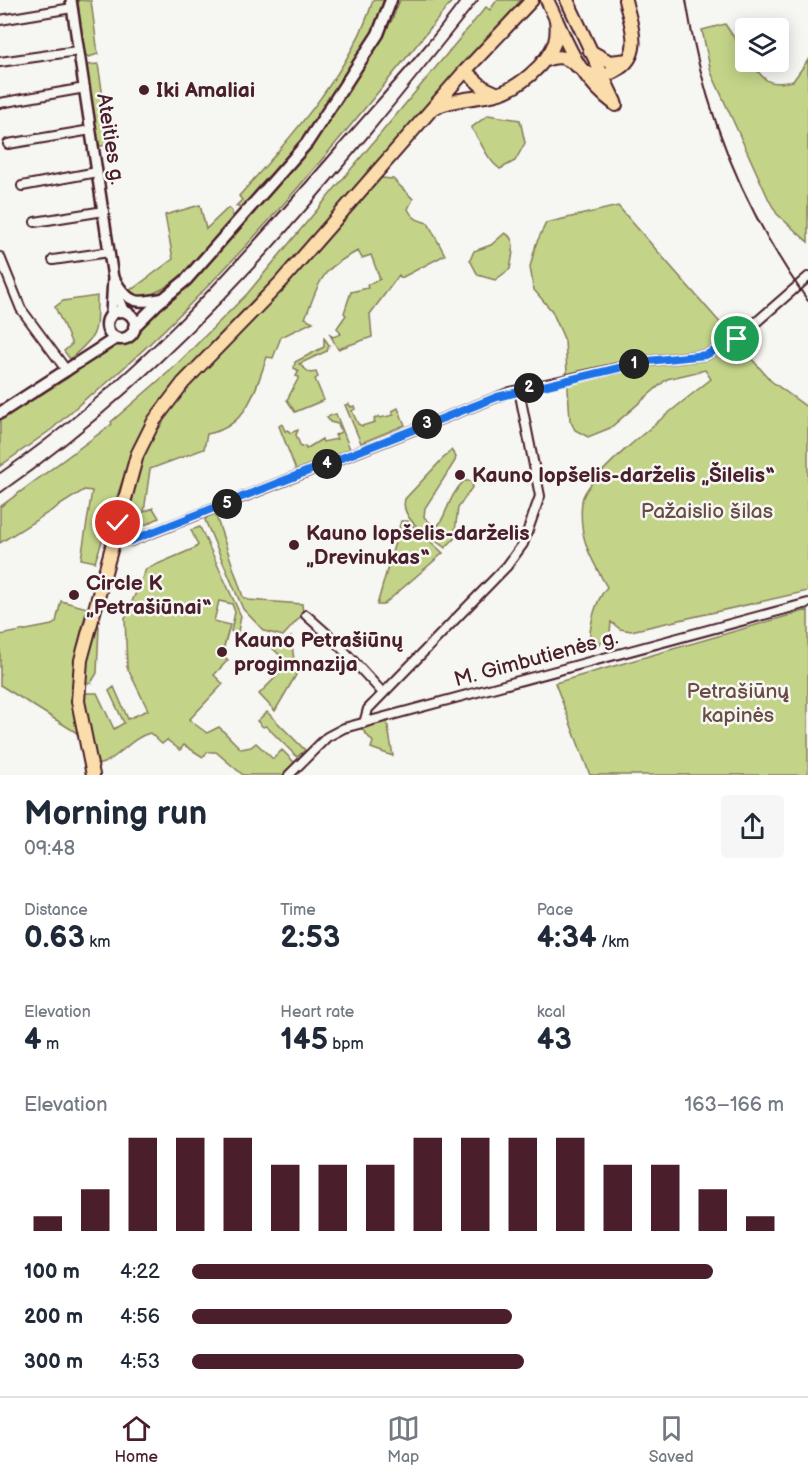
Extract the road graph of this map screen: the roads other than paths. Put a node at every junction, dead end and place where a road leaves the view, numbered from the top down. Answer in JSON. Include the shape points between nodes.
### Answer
{"nodes":[{"id":1,"x":391,"y":0,"type":"edge"},
{"id":2,"x":532,"y":0,"type":"edge"},
{"id":3,"x":548,"y":0,"type":"edge"},
{"id":4,"x":567,"y":0,"type":"edge"},
{"id":5,"x":625,"y":0,"type":"edge"},
{"id":6,"x":71,"y":4,"type":"edge"},
{"id":7,"x":556,"y":19,"type":"junction"},
{"id":8,"x":0,"y":20,"type":"edge"},
{"id":9,"x":77,"y":51,"type":"junction"},
{"id":10,"x":590,"y":51,"type":"junction"},
{"id":11,"x":629,"y":59,"type":"junction"},
{"id":12,"x":0,"y":62,"type":"edge"},
{"id":13,"x":542,"y":62,"type":"junction"},
{"id":14,"x":575,"y":62,"type":"junction"},
{"id":15,"x":618,"y":70,"type":"junction"},
{"id":16,"x":465,"y":71,"type":"junction"},
{"id":17,"x":602,"y":76,"type":"junction"},
{"id":18,"x":84,"y":88,"type":"junction"},
{"id":19,"x":501,"y":93,"type":"junction"},
{"id":20,"x":0,"y":104,"type":"edge"},
{"id":21,"x":616,"y":105,"type":"junction"},
{"id":22,"x":431,"y":111,"type":"junction"},
{"id":23,"x":91,"y":130,"type":"junction"},
{"id":24,"x":8,"y":144,"type":"dead end"},
{"id":25,"x":97,"y":172,"type":"junction"},
{"id":26,"x":22,"y":186,"type":"dead end"},
{"id":27,"x":104,"y":211,"type":"junction"},
{"id":28,"x":35,"y":222,"type":"dead end"},
{"id":29,"x":109,"y":252,"type":"junction"},
{"id":30,"x":0,"y":257,"type":"edge"},
{"id":31,"x":53,"y":260,"type":"dead end"},
{"id":32,"x":808,"y":277,"type":"edge"},
{"id":33,"x":114,"y":281,"type":"junction"},
{"id":34,"x":161,"y":301,"type":"junction"},
{"id":35,"x":126,"y":312,"type":"junction"},
{"id":36,"x":111,"y":314,"type":"junction"},
{"id":37,"x":134,"y":327,"type":"junction"},
{"id":38,"x":107,"y":328,"type":"junction"},
{"id":39,"x":116,"y":338,"type":"junction"},
{"id":40,"x":82,"y":360,"type":"junction"},
{"id":41,"x":67,"y":371,"type":"junction"},
{"id":42,"x":519,"y":390,"type":"junction"},
{"id":43,"x":0,"y":413,"type":"edge"},
{"id":44,"x":113,"y":539,"type":"junction"},
{"id":45,"x":808,"y":603,"type":"edge"},
{"id":46,"x":306,"y":615,"type":"dead end"},
{"id":47,"x":383,"y":693,"type":"junction"},
{"id":48,"x":364,"y":723,"type":"junction"},
{"id":49,"x":93,"y":775,"type":"edge"},
{"id":50,"x":289,"y":775,"type":"edge"}],
"edges":[{"from":1,"to":34,"type":"main road","via":[[378,34],[307,142],[214,249]]},
{"from":2,"to":16,"type":"main road"},
{"from":3,"to":7,"type":"main road"},
{"from":4,"to":10,"type":"main road"},
{"from":5,"to":11,"type":"main road","via":[[635,45]]},
{"from":6,"to":8,"type":"street"},
{"from":6,"to":9,"type":"street","name":"Ateities g."},
{"from":7,"to":13,"type":"main road","via":[[555,42]]},
{"from":7,"to":14,"type":"main road"},
{"from":9,"to":12,"type":"street"},
{"from":9,"to":18,"type":"street","name":"Ateities g."},
{"from":10,"to":11,"type":"main road","via":[[610,62]]},
{"from":10,"to":17,"type":"main road"},
{"from":11,"to":15,"type":"main road"},
{"from":13,"to":14,"type":"main road","via":[[558,56]]},
{"from":13,"to":19,"type":"main road"},
{"from":14,"to":17,"type":"main road","via":[[588,73]]},
{"from":14,"to":21,"type":"main road","via":[[592,85]]},
{"from":15,"to":17,"type":"main road"},
{"from":15,"to":21,"type":"main road","via":[[613,80]]},
{"from":16,"to":19,"type":"main road","via":[[488,91]]},
{"from":16,"to":22,"type":"main road"},
{"from":17,"to":21,"type":"main road"},
{"from":18,"to":20,"type":"street"},
{"from":18,"to":23,"type":"street","name":"Ateities g."},
{"from":19,"to":22,"type":"main road","via":[[444,103]]},
{"from":22,"to":44,"type":"main road","via":[[325,234],[164,406],[137,455]]},
{"from":23,"to":24,"type":"street"},
{"from":23,"to":25,"type":"street","name":"Ateities g."},
{"from":25,"to":26,"type":"street"},
{"from":25,"to":27,"type":"street","name":"Ateities g."},
{"from":27,"to":28,"type":"street"},
{"from":27,"to":29,"type":"street","name":"Ateities g."},
{"from":29,"to":31,"type":"street"},
{"from":29,"to":33,"type":"street","name":"Ateities g."},
{"from":30,"to":41,"type":"street","via":[[21,309]]},
{"from":32,"to":42,"type":"street","via":[[737,339],[706,355],[648,361]]},
{"from":33,"to":34,"type":"street","via":[[133,301]]},
{"from":33,"to":35,"type":"street","name":"Ateities g."},
{"from":33,"to":36,"type":"street","name":"Ateities g."},
{"from":34,"to":35,"type":"main road"},
{"from":34,"to":37,"type":"main road"},
{"from":35,"to":36,"type":"main road"},
{"from":35,"to":37,"type":"main road"},
{"from":36,"to":38,"type":"main road"},
{"from":37,"to":39,"type":"main road","via":[[128,337]]},
{"from":38,"to":39,"type":"main road"},
{"from":38,"to":40,"type":"main road"},
{"from":39,"to":40,"type":"main road"},
{"from":40,"to":41,"type":"main road"},
{"from":41,"to":43,"type":"main road"},
{"from":42,"to":44,"type":"street","via":[[144,536],[130,541]]},
{"from":42,"to":47,"type":"street","via":[[540,496],[527,534],[507,566]]},
{"from":44,"to":49,"type":"main road","via":[[79,678],[80,717]]},
{"from":45,"to":48,"type":"street","name":"M. Gimbutienės g."},
{"from":46,"to":47,"type":"street"},
{"from":47,"to":48,"type":"street","via":[[366,713]]},
{"from":48,"to":50,"type":"street","name":"M. Gimbutienės g.","via":[[327,736]]}]}
